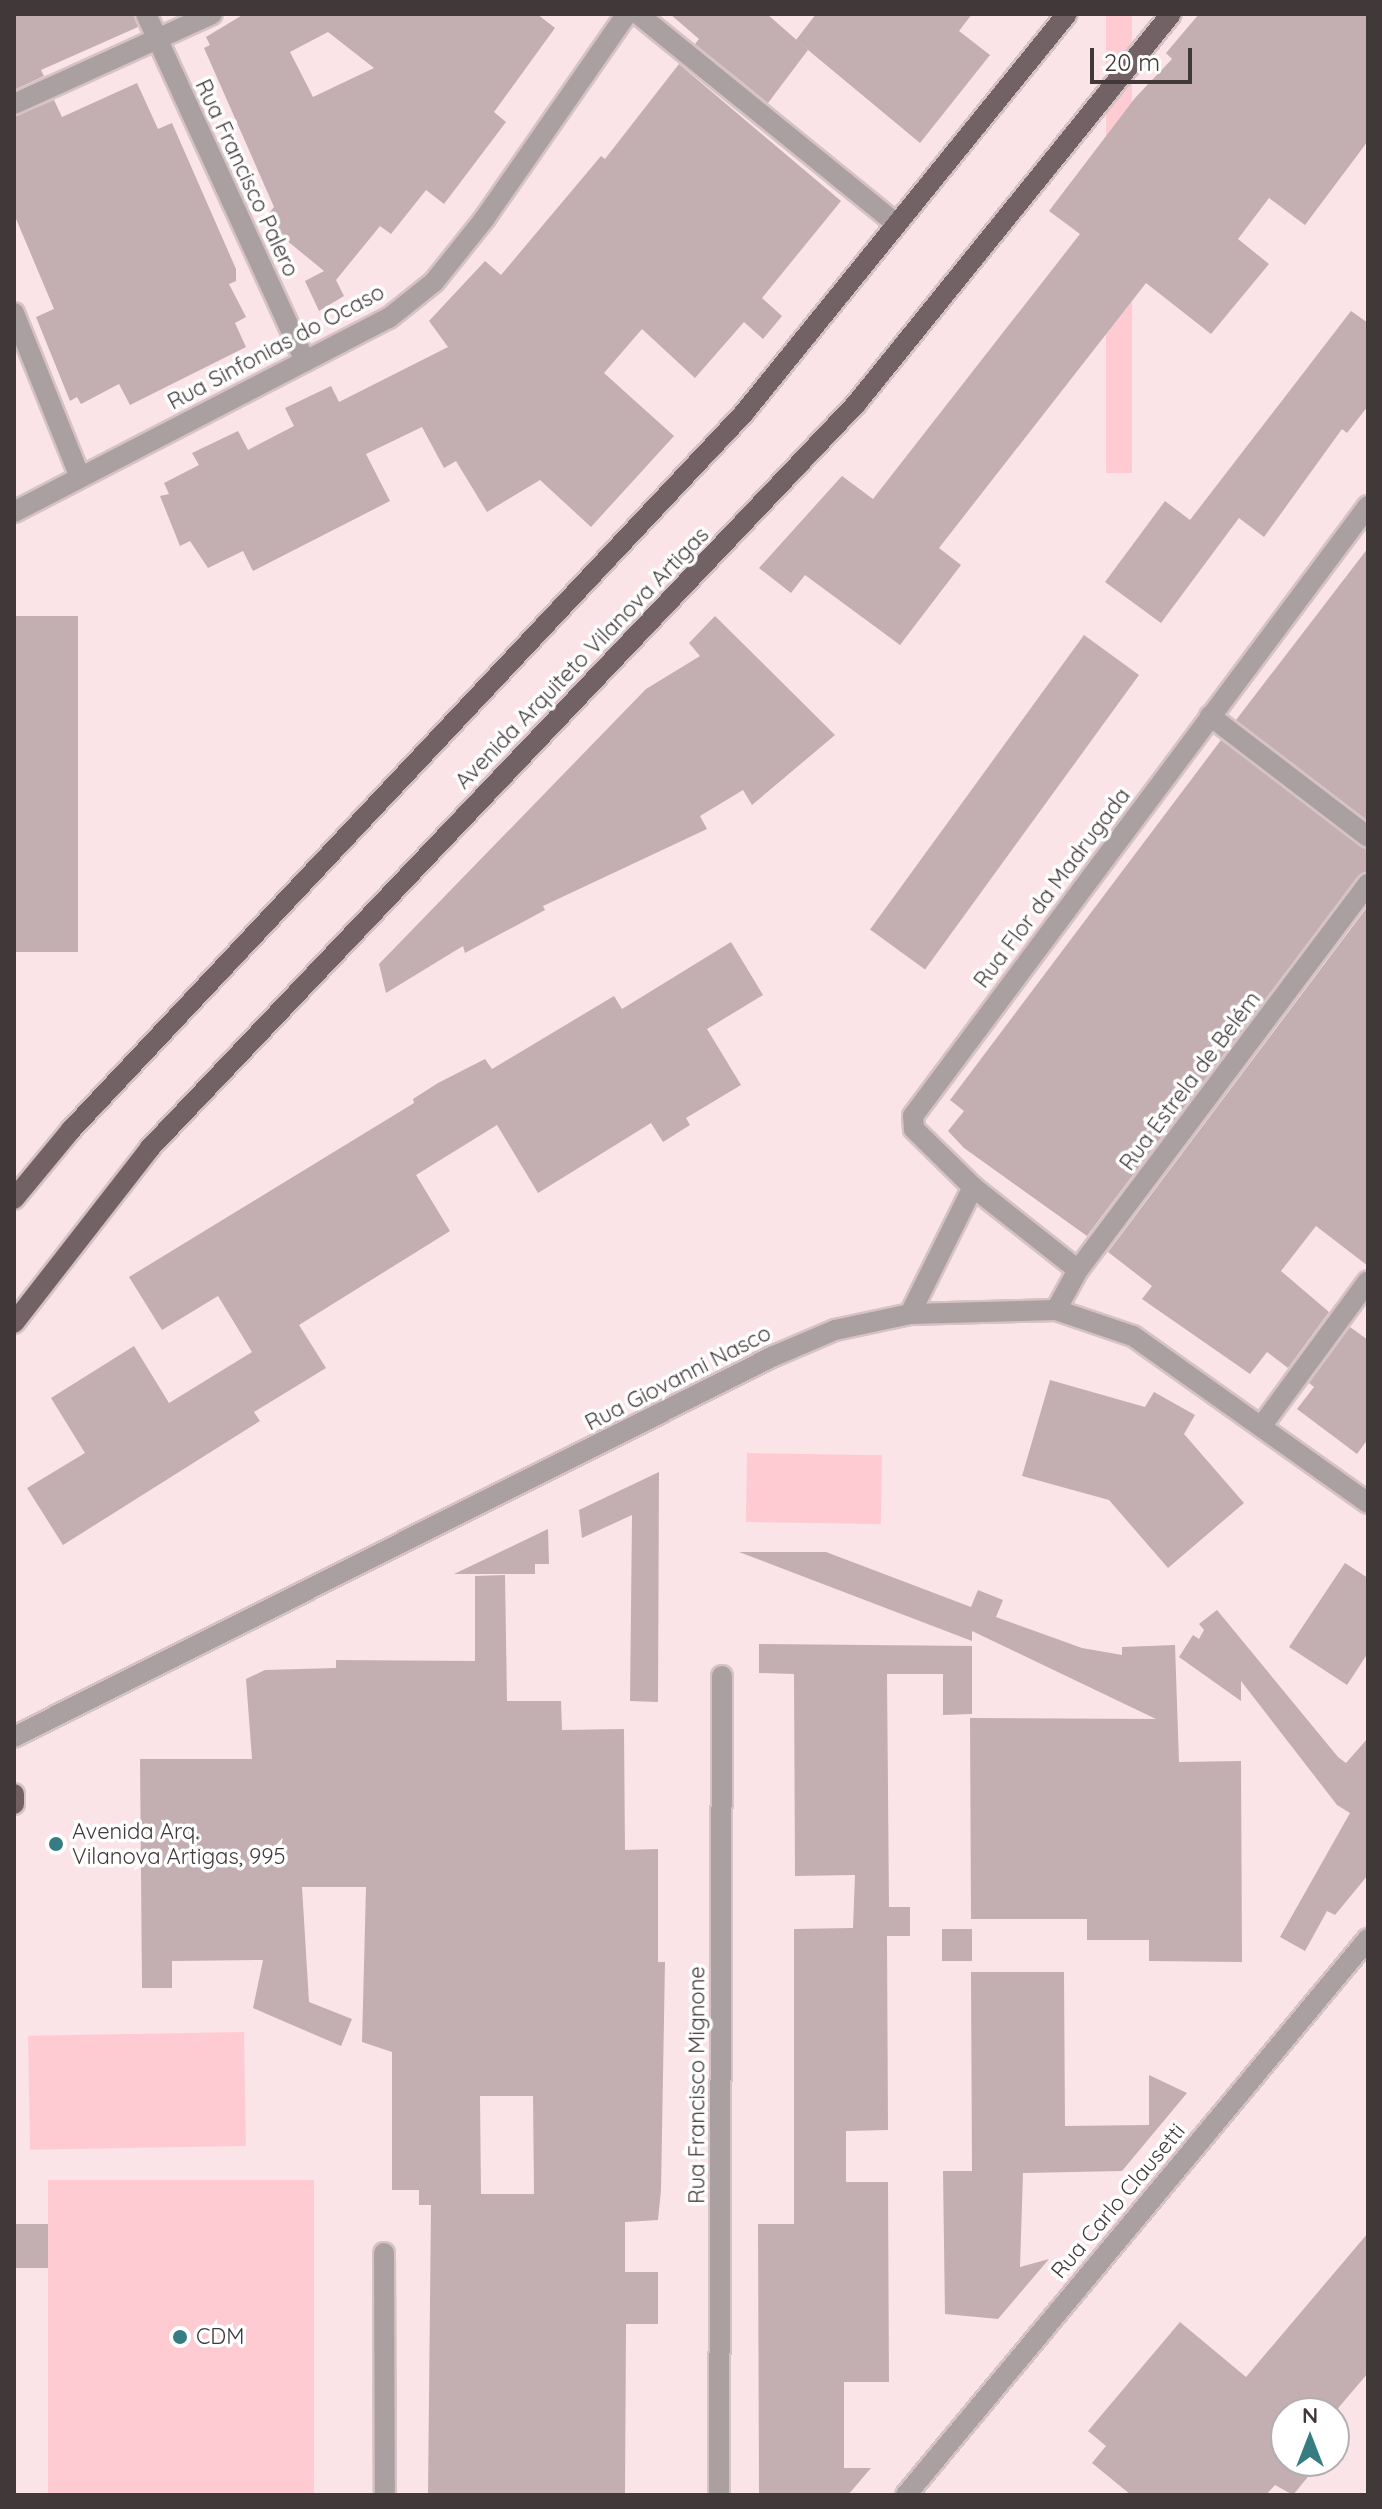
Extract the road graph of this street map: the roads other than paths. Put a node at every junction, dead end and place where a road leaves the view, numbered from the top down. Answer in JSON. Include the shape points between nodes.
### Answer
{"nodes":[{"id":1,"x":146,"y":14,"type":"edge"},
{"id":2,"x":212,"y":14,"type":"edge"},
{"id":3,"x":627,"y":14,"type":"edge"},
{"id":4,"x":638,"y":14,"type":"edge"},
{"id":5,"x":1067,"y":14,"type":"edge"},
{"id":6,"x":1171,"y":14,"type":"edge"},
{"id":7,"x":158,"y":40,"type":"junction"},
{"id":8,"x":14,"y":104,"type":"edge"},
{"id":9,"x":896,"y":224,"type":"junction"},
{"id":10,"x":14,"y":313,"type":"edge"},
{"id":11,"x":305,"y":361,"type":"junction"},
{"id":12,"x":80,"y":477,"type":"junction"},
{"id":13,"x":1368,"y":506,"type":"edge"},
{"id":14,"x":14,"y":512,"type":"edge"},
{"id":15,"x":1210,"y":716,"type":"junction"},
{"id":16,"x":1368,"y":837,"type":"edge"},
{"id":17,"x":1368,"y":884,"type":"edge"},
{"id":18,"x":973,"y":1187,"type":"junction"},
{"id":19,"x":14,"y":1199,"type":"edge"},
{"id":20,"x":1078,"y":1270,"type":"junction"},
{"id":21,"x":1368,"y":1281,"type":"edge"},
{"id":22,"x":1056,"y":1310,"type":"junction"},
{"id":23,"x":910,"y":1314,"type":"junction"},
{"id":24,"x":14,"y":1323,"type":"edge"},
{"id":25,"x":1263,"y":1424,"type":"junction"},
{"id":26,"x":1368,"y":1503,"type":"edge"},
{"id":27,"x":722,"y":1676,"type":"dead end"},
{"id":28,"x":14,"y":1737,"type":"edge"},
{"id":29,"x":14,"y":1794,"type":"edge"},
{"id":30,"x":14,"y":1804,"type":"edge"},
{"id":31,"x":1368,"y":1939,"type":"edge"},
{"id":32,"x":384,"y":2253,"type":"dead end"},
{"id":33,"x":385,"y":2495,"type":"edge"},
{"id":34,"x":719,"y":2495,"type":"edge"},
{"id":35,"x":906,"y":2495,"type":"edge"}],
"edges":[{"from":1,"to":7,"type":"street","name":"Rua Francisco Palero"},
{"from":2,"to":7,"type":"street"},
{"from":3,"to":11,"type":"street","name":"Rua Sinfonias do Ocaso","via":[[434,282],[389,318]]},
{"from":4,"to":9,"type":"street"},
{"from":5,"to":9,"type":"main road"},
{"from":6,"to":24,"type":"main road","name":"Avenida Arquiteto Vilanova Artigas","via":[[856,404],[150,1148]]},
{"from":7,"to":8,"type":"street"},
{"from":7,"to":11,"type":"street","name":"Rua Francisco Palero"},
{"from":9,"to":19,"type":"main road","via":[[744,413],[71,1130]]},
{"from":10,"to":12,"type":"street"},
{"from":11,"to":12,"type":"street","name":"Rua Sinfonias do Ocaso"},
{"from":12,"to":14,"type":"street","name":"Rua Sinfonias do Ocaso"},
{"from":13,"to":15,"type":"street","name":"Rua Flor da Madrugada"},
{"from":15,"to":16,"type":"street"},
{"from":15,"to":18,"type":"street","name":"Rua Flor da Madrugada","via":[[913,1116],[914,1129]]},
{"from":17,"to":20,"type":"street","name":"Rua Estrela de Belém"},
{"from":18,"to":20,"type":"street","name":"Rua Flor da Madrugada"},
{"from":18,"to":23,"type":"street"},
{"from":20,"to":22,"type":"street","name":"Rua Estrela de Belém"},
{"from":21,"to":25,"type":"street"},
{"from":22,"to":23,"type":"street","name":"Rua Giovanni Nasco"},
{"from":22,"to":25,"type":"street","name":"Rua Giovanni Nasco","via":[[1133,1336]]},
{"from":23,"to":28,"type":"street","name":"Rua Giovanni Nasco","via":[[835,1330],[774,1356]]},
{"from":25,"to":26,"type":"street","name":"Rua Giovanni Nasco"},
{"from":27,"to":34,"type":"street","name":"Rua Francisco Mignone"},
{"from":29,"to":30,"type":"main road"},
{"from":31,"to":35,"type":"street","name":"Rua Carlo Clausetti"},
{"from":32,"to":33,"type":"street"}]}
